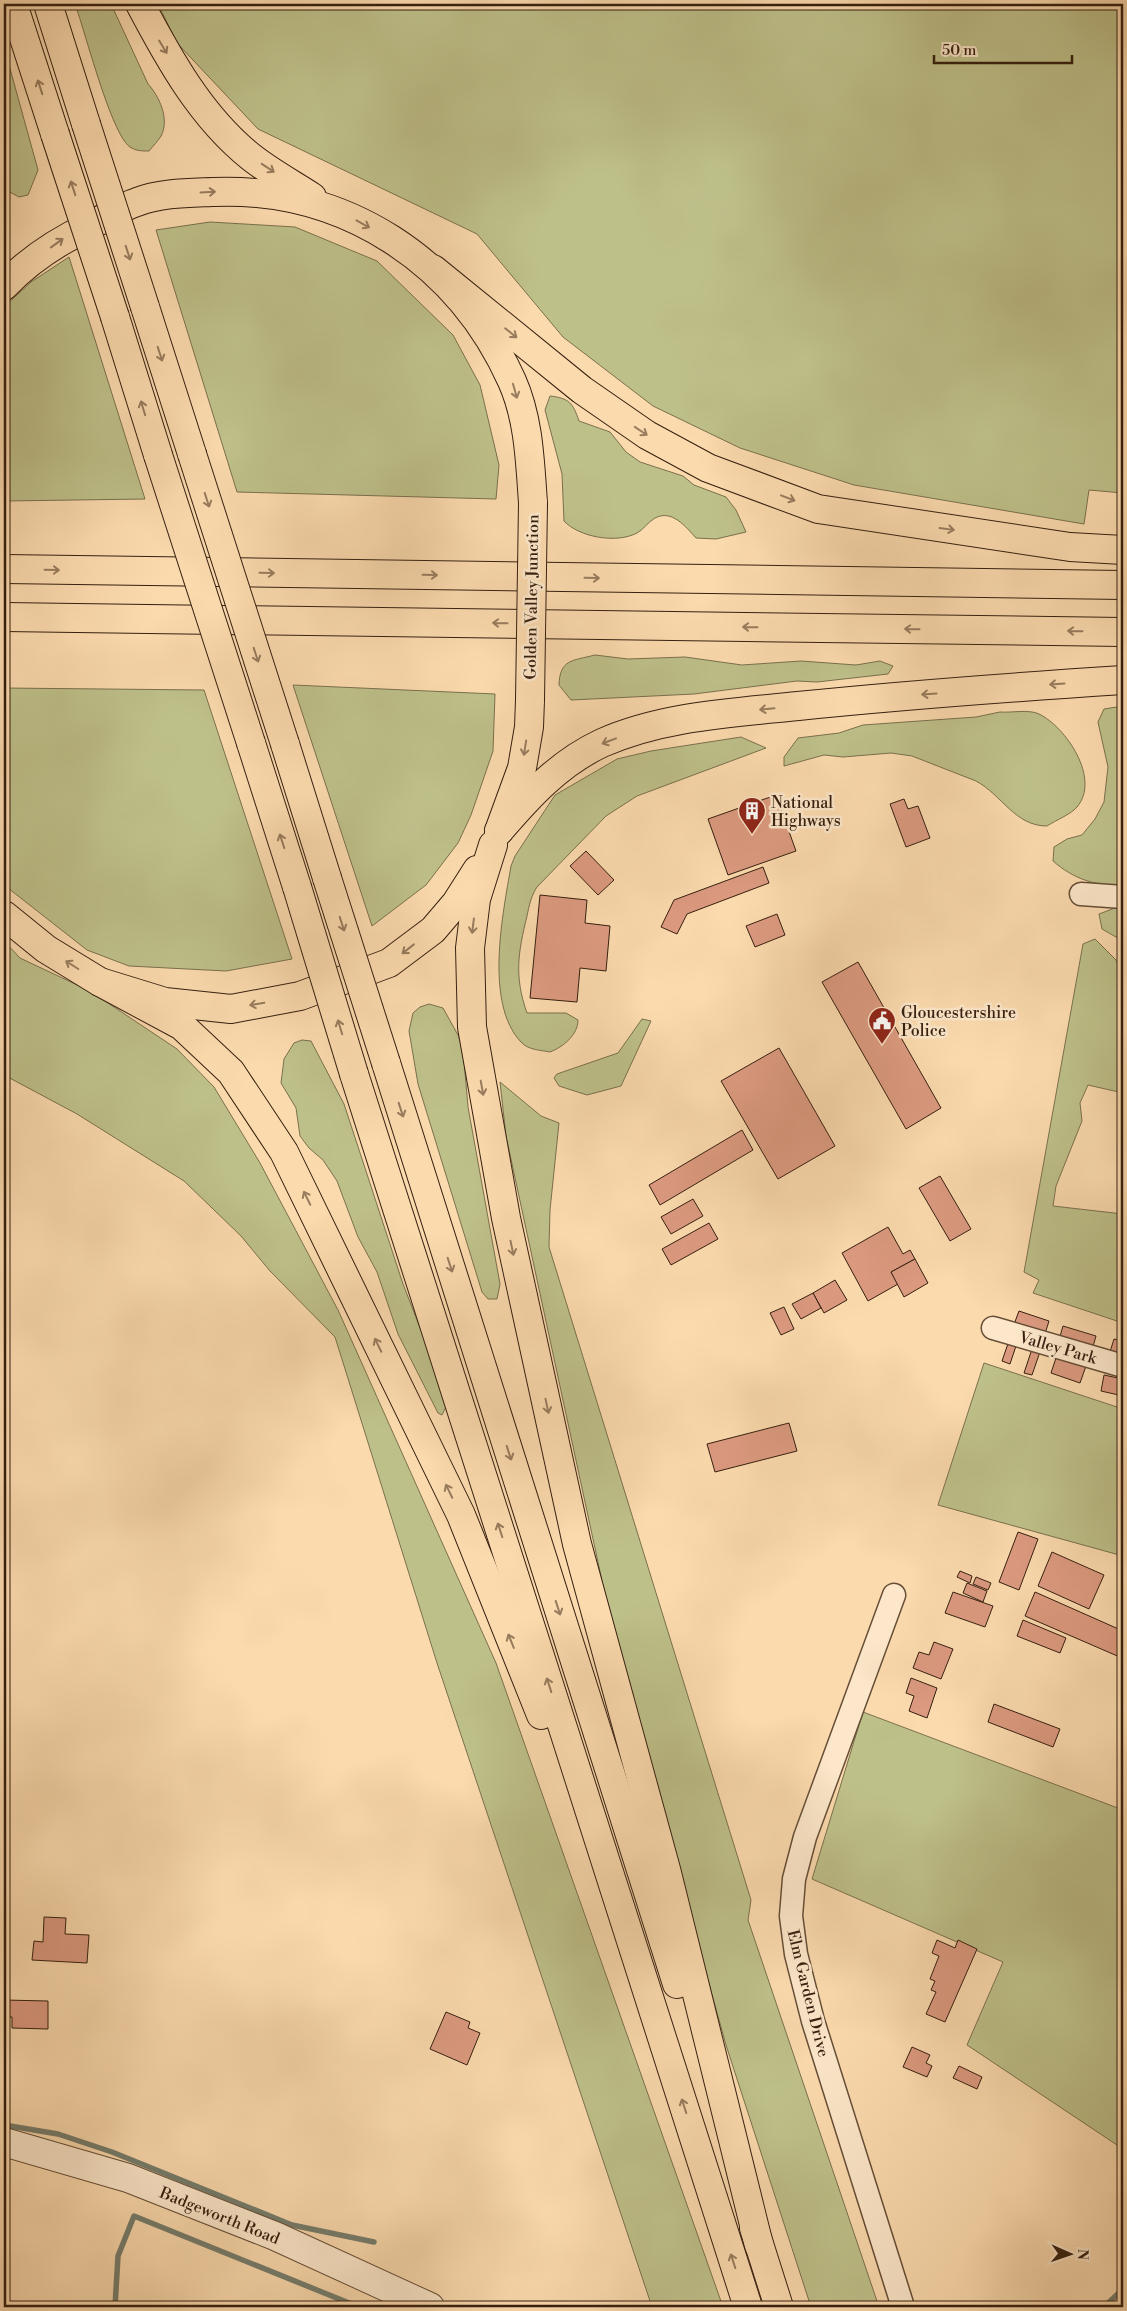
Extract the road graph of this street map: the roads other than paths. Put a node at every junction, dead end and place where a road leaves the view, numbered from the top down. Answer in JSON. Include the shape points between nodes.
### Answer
{"nodes":[{"id":1,"x":14,"y":4,"type":"edge"},
{"id":2,"x":48,"y":4,"type":"edge"},
{"id":3,"x":140,"y":4,"type":"edge"},
{"id":4,"x":331,"y":209,"type":"junction"},
{"id":5,"x":433,"y":269,"type":"junction"},
{"id":6,"x":4,"y":286,"type":"edge"},
{"id":7,"x":1123,"y":550,"type":"edge"},
{"id":8,"x":4,"y":569,"type":"edge"},
{"id":9,"x":1123,"y":585,"type":"edge"},
{"id":10,"x":4,"y":617,"type":"edge"},
{"id":11,"x":1123,"y":632,"type":"edge"},
{"id":12,"x":1123,"y":680,"type":"edge"},
{"id":13,"x":496,"y":838,"type":"junction"},
{"id":14,"x":1081,"y":894,"type":"dead end"},
{"id":15,"x":1123,"y":897,"type":"edge"},
{"id":16,"x":4,"y":915,"type":"edge"},
{"id":17,"x":100,"y":982,"type":"junction"},
{"id":18,"x":993,"y":1328,"type":"dead end"},
{"id":19,"x":1123,"y":1366,"type":"edge"},
{"id":20,"x":894,"y":1596,"type":"dead end"},
{"id":21,"x":632,"y":1946,"type":"junction"},
{"id":22,"x":4,"y":2142,"type":"edge"},
{"id":23,"x":759,"y":2245,"type":"junction"},
{"id":24,"x":430,"y":2307,"type":"edge"},
{"id":25,"x":748,"y":2307,"type":"edge"},
{"id":26,"x":779,"y":2307,"type":"edge"},
{"id":27,"x":902,"y":2307,"type":"edge"}],
"edges":[{"from":21,"to":1,"type":"highway","one_way":true,"bridge":true},
{"from":2,"to":23,"type":"highway","one_way":true,"bridge":true},
{"from":3,"to":4,"type":"highway","one_way":true,"via":[[192,94],[224,130],[251,157]]},
{"from":4,"to":5,"type":"highway","name":"Golden Valley Junction","one_way":true,"via":[[399,243]]},
{"from":6,"to":4,"type":"highway","name":"Golden Valley Junction","one_way":true,"via":[[64,238],[137,201],[182,193],[228,191],[267,193]]},
{"from":5,"to":7,"type":"highway","one_way":true,"via":[[582,390],[647,435],[708,468],[818,510],[1070,547]]},
{"from":5,"to":13,"type":"highway","name":"Golden Valley Junction","one_way":true,"bridge":true,"via":[[483,327],[512,382],[529,441],[532,503],[529,727],[522,768]]},
{"from":8,"to":9,"type":"highway","one_way":true},
{"from":11,"to":10,"type":"highway","one_way":true},
{"from":12,"to":13,"type":"highway","one_way":true,"via":[[879,698],[702,716],[641,728],[601,744],[554,772],[530,795]]},
{"from":13,"to":17,"type":"highway","name":"Golden Valley Junction","one_way":true,"via":[[456,903],[432,930],[389,963],[300,996],[231,1009],[165,1002]]},
{"from":13,"to":23,"type":"highway","one_way":true,"via":[[476,899],[472,938],[472,1027],[506,1218],[577,1544],[666,1872]]},
{"from":14,"to":15,"type":"street"},
{"from":17,"to":16,"type":"highway","name":"Golden Valley Junction","one_way":true,"via":[[46,949]]},
{"from":21,"to":17,"type":"highway","one_way":true,"via":[[461,1515],[284,1152],[231,1072],[182,1026]]},
{"from":18,"to":19,"type":"street","name":"Valley Park"},
{"from":20,"to":27,"type":"street","name":"Elm Garden Drive","via":[[805,1837],[794,1879],[791,1916],[796,1954],[813,2021]]},
{"from":25,"to":21,"type":"highway","one_way":true},
{"from":22,"to":24,"type":"street","name":"Badgeworth Road","via":[[128,2178],[275,2236]]},
{"from":23,"to":26,"type":"highway"}]}
